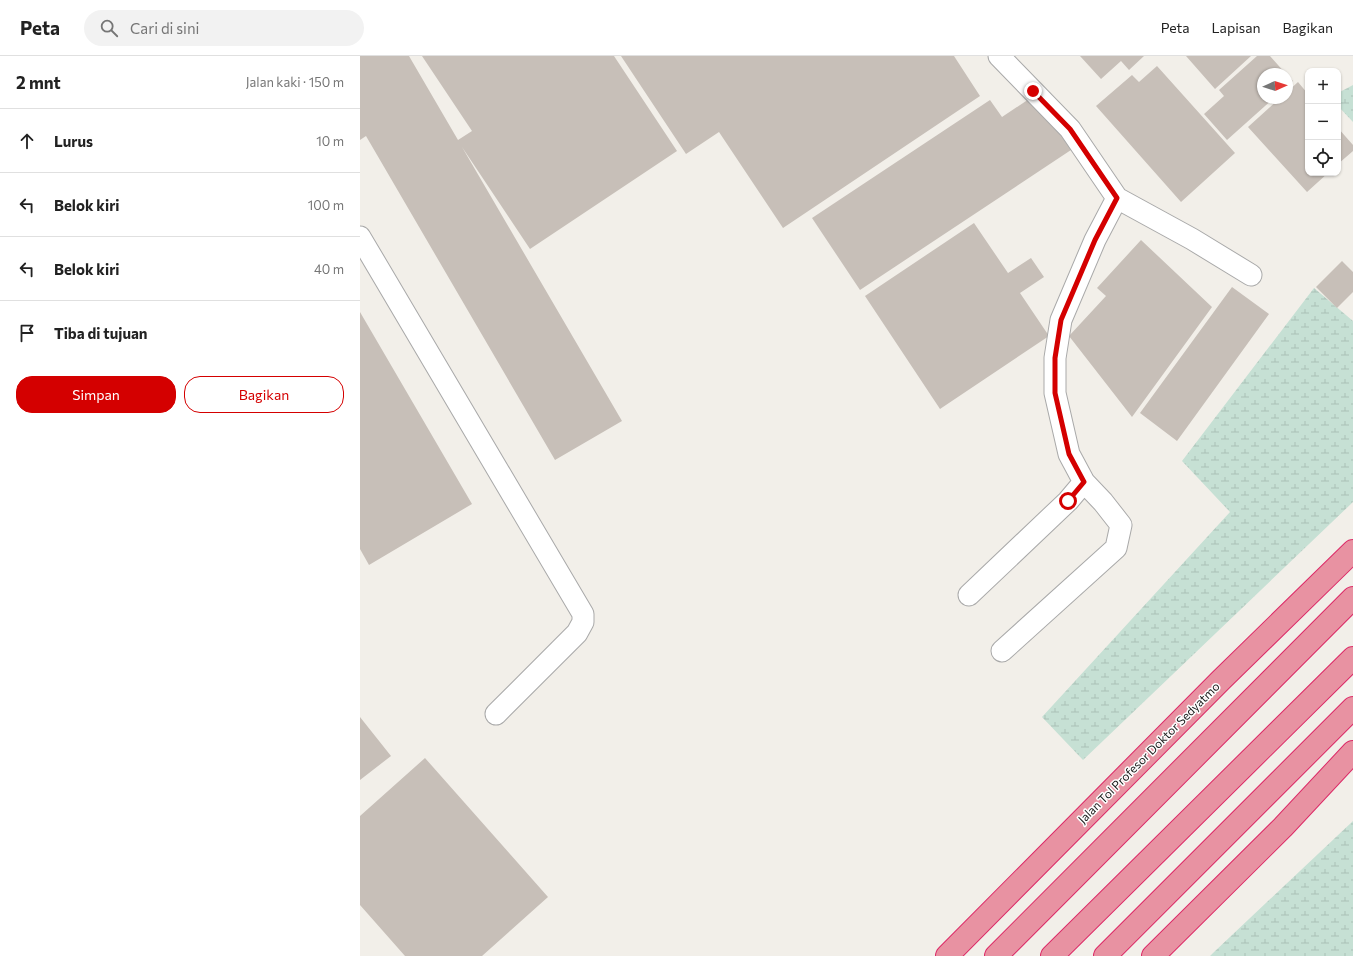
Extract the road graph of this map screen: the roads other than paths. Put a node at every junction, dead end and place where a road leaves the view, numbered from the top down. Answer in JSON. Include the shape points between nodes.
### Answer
{"nodes":[{"id":1,"x":999,"y":56,"type":"edge"},
{"id":2,"x":1117,"y":198,"type":"junction"},
{"id":3,"x":360,"y":237,"type":"edge"},
{"id":4,"x":1251,"y":275,"type":"dead end"},
{"id":5,"x":1084,"y":482,"type":"junction"},
{"id":6,"x":1353,"y":551,"type":"edge"},
{"id":7,"x":969,"y":595,"type":"dead end"},
{"id":8,"x":1353,"y":598,"type":"edge"},
{"id":9,"x":1002,"y":651,"type":"dead end"},
{"id":10,"x":1353,"y":658,"type":"edge"},
{"id":11,"x":1353,"y":708,"type":"edge"},
{"id":12,"x":496,"y":714,"type":"dead end"},
{"id":13,"x":1353,"y":752,"type":"edge"},
{"id":14,"x":947,"y":956,"type":"edge"},
{"id":15,"x":996,"y":956,"type":"edge"},
{"id":16,"x":1052,"y":956,"type":"edge"},
{"id":17,"x":1105,"y":956,"type":"edge"},
{"id":18,"x":1153,"y":956,"type":"edge"}],
"edges":[{"from":1,"to":2,"type":"lane","via":[[1070,129]]},
{"from":2,"to":4,"type":"lane"},
{"from":2,"to":5,"type":"lane","via":[[1095,240],[1061,320],[1055,358],[1055,393],[1069,454]]},
{"from":3,"to":12,"type":"lane","via":[[583,614],[583,622],[577,633]]},
{"from":5,"to":7,"type":"lane","via":[[1068,501]]},
{"from":5,"to":9,"type":"lane","via":[[1121,525],[1116,548]]},
{"from":6,"to":14,"type":"highway","name":"Jalan Tol Profesor Doktor Sedyatmo"},
{"from":8,"to":15,"type":"highway"},
{"from":10,"to":16,"type":"highway"},
{"from":11,"to":17,"type":"highway"},
{"from":13,"to":18,"type":"highway","via":[[1283,827]]}]}
